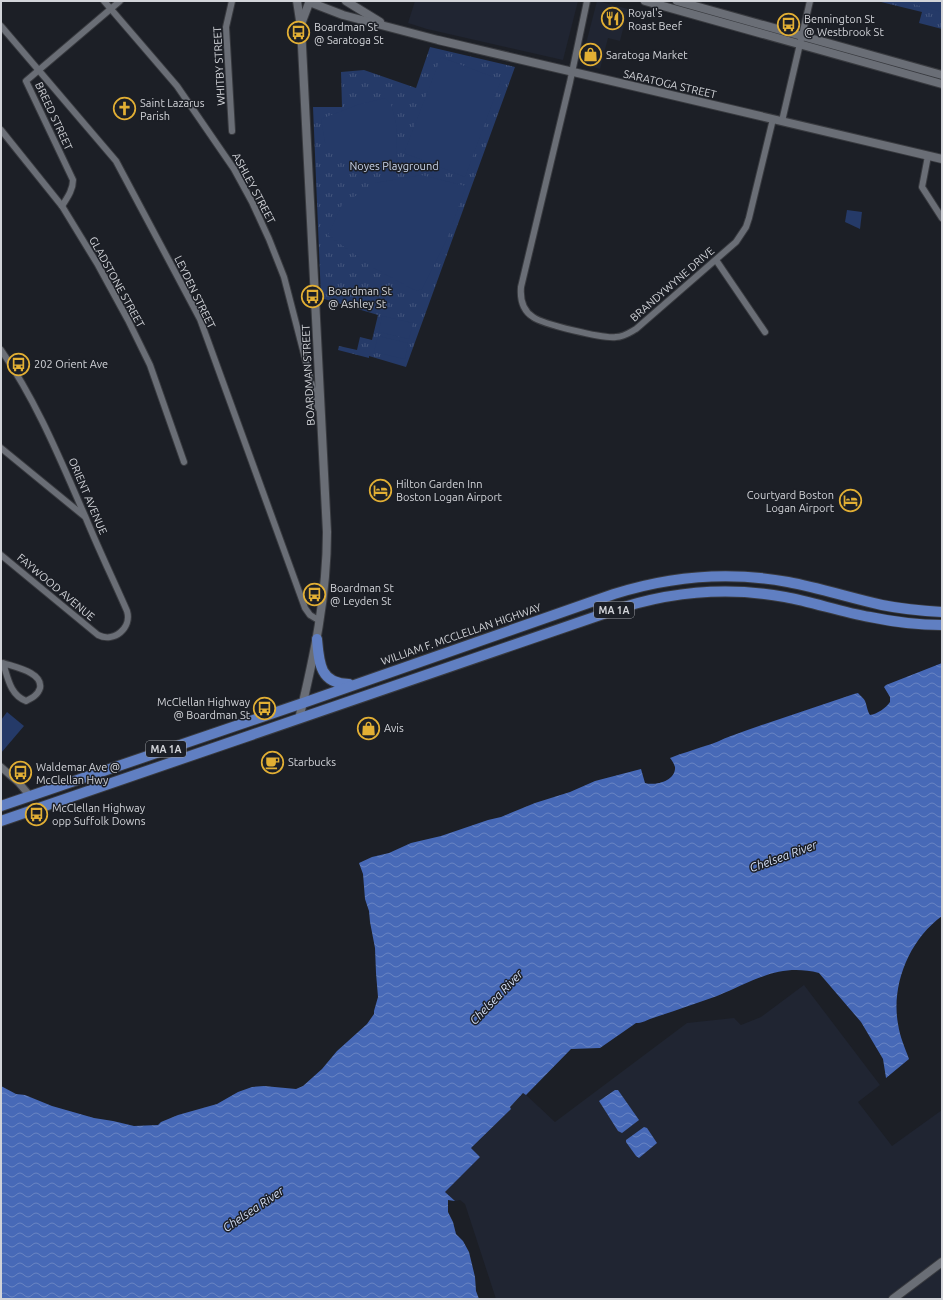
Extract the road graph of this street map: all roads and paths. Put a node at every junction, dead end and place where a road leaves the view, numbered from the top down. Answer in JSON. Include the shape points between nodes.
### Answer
{"nodes":[{"id":1,"x":104,"y":1,"type":"edge"},
{"id":2,"x":120,"y":1,"type":"edge"},
{"id":3,"x":232,"y":1,"type":"edge"},
{"id":4,"x":298,"y":1,"type":"edge"},
{"id":5,"x":346,"y":1,"type":"edge"},
{"id":6,"x":587,"y":1,"type":"edge"},
{"id":7,"x":645,"y":1,"type":"edge"},
{"id":8,"x":677,"y":1,"type":"edge"},
{"id":9,"x":810,"y":1,"type":"edge"},
{"id":10,"x":312,"y":2,"type":"edge"},
{"id":11,"x":110,"y":8,"type":"junction"},
{"id":12,"x":1,"y":26,"type":"edge"},
{"id":13,"x":301,"y":27,"type":"junction"},
{"id":14,"x":393,"y":29,"type":"junction"},
{"id":15,"x":801,"y":40,"type":"junction"},
{"id":16,"x":39,"y":69,"type":"junction"},
{"id":17,"x":572,"y":72,"type":"junction"},
{"id":18,"x":942,"y":75,"type":"edge"},
{"id":19,"x":942,"y":84,"type":"edge"},
{"id":20,"x":773,"y":119,"type":"junction"},
{"id":21,"x":782,"y":121,"type":"junction"},
{"id":22,"x":1,"y":130,"type":"edge"},
{"id":23,"x":232,"y":131,"type":"dead end"},
{"id":24,"x":928,"y":156,"type":"junction"},
{"id":25,"x":942,"y":159,"type":"edge"},
{"id":26,"x":62,"y":206,"type":"junction"},
{"id":27,"x":942,"y":218,"type":"edge"},
{"id":28,"x":716,"y":260,"type":"junction"},
{"id":29,"x":765,"y":332,"type":"dead end"},
{"id":30,"x":1,"y":350,"type":"edge"},
{"id":31,"x":306,"y":364,"type":"junction"},
{"id":32,"x":320,"y":367,"type":"junction"},
{"id":33,"x":321,"y":419,"type":"junction"},
{"id":34,"x":1,"y":448,"type":"edge"},
{"id":35,"x":184,"y":462,"type":"dead end"},
{"id":36,"x":85,"y":517,"type":"junction"},
{"id":37,"x":1,"y":554,"type":"edge"},
{"id":38,"x":942,"y":612,"type":"edge"},
{"id":39,"x":320,"y":621,"type":"junction"},
{"id":40,"x":942,"y":625,"type":"edge"},
{"id":41,"x":98,"y":635,"type":"joint"},
{"id":42,"x":317,"y":640,"type":"junction"},
{"id":43,"x":2,"y":662,"type":"edge"},
{"id":44,"x":355,"y":684,"type":"junction"},
{"id":45,"x":303,"y":703,"type":"junction"},
{"id":46,"x":299,"y":719,"type":"junction"},
{"id":47,"x":1,"y":766,"type":"edge"},
{"id":48,"x":30,"y":796,"type":"junction"},
{"id":49,"x":1,"y":806,"type":"edge"},
{"id":50,"x":1,"y":821,"type":"edge"},
{"id":51,"x":942,"y":1262,"type":"edge"},
{"id":52,"x":893,"y":1299,"type":"edge"}],
"edges":[{"from":1,"to":11,"type":"street","name":"ASHLEY STREET"},
{"from":2,"to":11,"type":"street","name":"BREED STREET"},
{"from":3,"to":23,"type":"street","name":"WHITBY STREET","via":[[226,27]]},
{"from":4,"to":10,"type":"main road","name":"SARATOGA STREET","via":[[303,4]]},
{"from":4,"to":13,"type":"main road","name":"BOARDMAN STREET"},
{"from":5,"to":14,"type":"main road","name":"SARATOGA STREET"},
{"from":6,"to":17,"type":"street","name":"BRANDYWYNE DRIVE"},
{"from":7,"to":15,"type":"main road"},
{"from":8,"to":15,"type":"main road"},
{"from":9,"to":15,"type":"street"},
{"from":10,"to":13,"type":"main road","name":"BOARDMAN STREET"},
{"from":10,"to":14,"type":"main road","name":"SARATOGA STREET","via":[[344,15]]},
{"from":11,"to":16,"type":"street","name":"BREED STREET"},
{"from":11,"to":31,"type":"street","name":"ASHLEY STREET","via":[[178,86],[222,151],[252,202],[284,277]]},
{"from":12,"to":16,"type":"street","name":"LEYDEN STREET"},
{"from":13,"to":32,"type":"main road","name":"BOARDMAN STREET"},
{"from":14,"to":17,"type":"main road","name":"SARATOGA STREET"},
{"from":15,"to":18,"type":"main road"},
{"from":15,"to":19,"type":"main road"},
{"from":15,"to":21,"type":"street"},
{"from":16,"to":26,"type":"street","name":"BREED STREET","via":[[26,80],[73,180],[73,187]]},
{"from":16,"to":39,"type":"street","name":"LEYDEN STREET","via":[[116,161],[200,319],[305,608],[310,615]]},
{"from":17,"to":20,"type":"main road","name":"SARATOGA STREET"},
{"from":17,"to":28,"type":"street","name":"BRANDYWYNE DRIVE","via":[[522,287],[520,297],[523,307],[531,317],[542,321],[602,337],[618,337],[636,329]]},
{"from":20,"to":21,"type":"main road","name":"SARATOGA STREET"},
{"from":20,"to":28,"type":"street","name":"BRANDYWYNE DRIVE","via":[[746,226],[736,242]]},
{"from":21,"to":24,"type":"main road","name":"SARATOGA STREET"},
{"from":22,"to":26,"type":"street","name":"GLADSTONE STREET"},
{"from":24,"to":25,"type":"main road","name":"SARATOGA STREET"},
{"from":24,"to":27,"type":"street","via":[[922,187]]},
{"from":26,"to":35,"type":"street","name":"GLADSTONE STREET","via":[[98,265],[150,365]]},
{"from":28,"to":29,"type":"street"},
{"from":30,"to":36,"type":"street","name":"ORIENT AVENUE","via":[[46,427]]},
{"from":31,"to":32,"type":"street"},
{"from":31,"to":33,"type":"street","name":"ASHLEY STREET"},
{"from":32,"to":33,"type":"main road","name":"BOARDMAN STREET"},
{"from":33,"to":39,"type":"main road","name":"BOARDMAN STREET","via":[[328,532]]},
{"from":34,"to":36,"type":"street"},
{"from":36,"to":41,"type":"street","name":"ORIENT AVENUE","via":[[128,614],[122,632],[108,637]]},
{"from":37,"to":41,"type":"street","name":"FAYWOOD AVENUE"},
{"from":38,"to":44,"type":"highway","name":"WILLIAM F. MCCLELLAN HIGHWAY","number":"MA 1A","via":[[889,606],[762,578],[682,578],[614,594]]},
{"from":39,"to":42,"type":"main road","name":"BOARDMAN STREET"},
{"from":40,"to":46,"type":"highway","number":"MA 1A","via":[[889,621],[792,598],[759,593],[713,591],[673,595],[622,607]]},
{"from":42,"to":44,"type":"highway","via":[[320,663],[326,677],[336,683]]},
{"from":42,"to":45,"type":"main road","name":"BOARDMAN STREET"},
{"from":43,"to":43,"type":"street","via":[[13,693],[26,701],[33,698],[40,685],[36,676]]},
{"from":44,"to":45,"type":"highway","name":"WILLIAM F. MCCLELLAN HIGHWAY","number":"MA 1A"},
{"from":45,"to":46,"type":"main road","name":"BOARDMAN STREET"},
{"from":45,"to":48,"type":"highway","name":"WILLIAM F. MCCLELLAN HIGHWAY","number":"MA 1A"},
{"from":46,"to":50,"type":"highway","number":"MA 1A"},
{"from":47,"to":48,"type":"street"},
{"from":48,"to":49,"type":"highway","name":"WILLIAM F. MCCLELLAN HIGHWAY","number":"MA 1A"},
{"from":51,"to":52,"type":"main road"}]}
